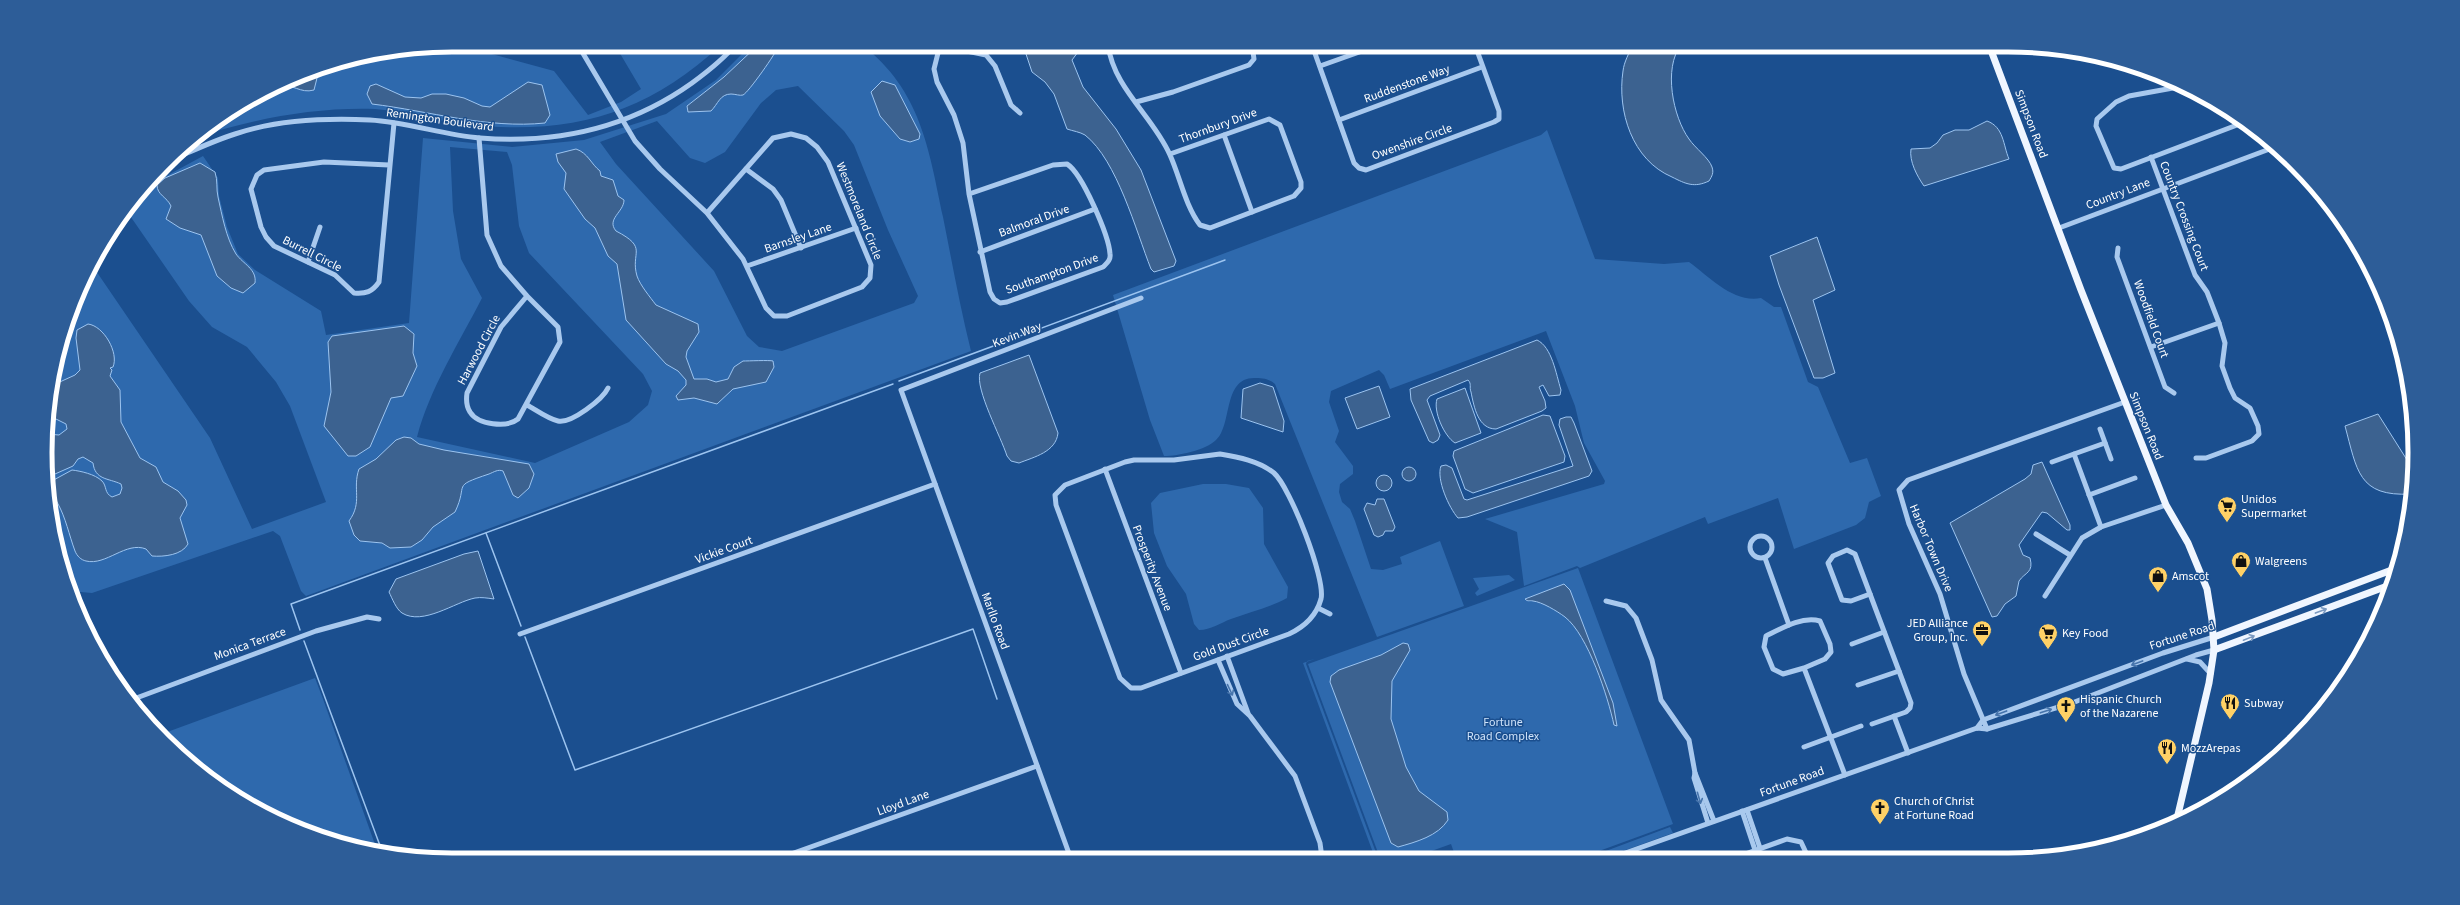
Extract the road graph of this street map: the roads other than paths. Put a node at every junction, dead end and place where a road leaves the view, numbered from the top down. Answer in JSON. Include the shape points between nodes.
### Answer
{"nodes":[{"id":1,"x":582,"y":52,"type":"edge"},
{"id":2,"x":728,"y":52,"type":"edge"},
{"id":3,"x":938,"y":52,"type":"edge"},
{"id":4,"x":972,"y":52,"type":"edge"},
{"id":5,"x":1110,"y":52,"type":"edge"},
{"id":6,"x":1253,"y":52,"type":"edge"},
{"id":7,"x":1315,"y":52,"type":"edge"},
{"id":8,"x":1359,"y":52,"type":"edge"},
{"id":9,"x":1477,"y":52,"type":"edge"},
{"id":10,"x":1992,"y":52,"type":"edge"},
{"id":11,"x":1320,"y":66,"type":"junction"},
{"id":12,"x":1482,"y":67,"type":"junction"},
{"id":13,"x":2174,"y":88,"type":"edge"},
{"id":14,"x":1136,"y":102,"type":"junction"},
{"id":15,"x":1020,"y":113,"type":"dead end"},
{"id":16,"x":1339,"y":120,"type":"junction"},
{"id":17,"x":624,"y":121,"type":"junction"},
{"id":18,"x":394,"y":123,"type":"junction"},
{"id":19,"x":2238,"y":125,"type":"edge"},
{"id":20,"x":1224,"y":135,"type":"junction"},
{"id":21,"x":479,"y":138,"type":"junction"},
{"id":22,"x":2269,"y":149,"type":"edge"},
{"id":23,"x":184,"y":154,"type":"edge"},
{"id":24,"x":1170,"y":154,"type":"junction"},
{"id":25,"x":2151,"y":157,"type":"junction"},
{"id":26,"x":389,"y":165,"type":"junction"},
{"id":27,"x":746,"y":169,"type":"junction"},
{"id":28,"x":2163,"y":188,"type":"junction"},
{"id":29,"x":969,"y":194,"type":"junction"},
{"id":30,"x":1095,"y":209,"type":"junction"},
{"id":31,"x":1252,"y":212,"type":"junction"},
{"id":32,"x":707,"y":213,"type":"junction"},
{"id":33,"x":320,"y":227,"type":"dead end"},
{"id":34,"x":856,"y":228,"type":"junction"},
{"id":35,"x":2059,"y":228,"type":"junction"},
{"id":36,"x":801,"y":248,"type":"junction"},
{"id":37,"x":2118,"y":248,"type":"dead end"},
{"id":38,"x":980,"y":252,"type":"junction"},
{"id":39,"x":308,"y":262,"type":"junction"},
{"id":40,"x":747,"y":266,"type":"junction"},
{"id":41,"x":527,"y":296,"type":"junction"},
{"id":42,"x":1141,"y":298,"type":"dead end"},
{"id":43,"x":2219,"y":323,"type":"junction"},
{"id":44,"x":2151,"y":347,"type":"junction"},
{"id":45,"x":608,"y":388,"type":"dead end"},
{"id":46,"x":901,"y":390,"type":"joint"},
{"id":47,"x":2174,"y":393,"type":"dead end"},
{"id":48,"x":2125,"y":402,"type":"junction"},
{"id":49,"x":527,"y":405,"type":"junction"},
{"id":50,"x":2100,"y":429,"type":"dead end"},
{"id":51,"x":2105,"y":443,"type":"junction"},
{"id":52,"x":2074,"y":454,"type":"junction"},
{"id":53,"x":2196,"y":458,"type":"dead end"},
{"id":54,"x":2111,"y":459,"type":"dead end"},
{"id":55,"x":2052,"y":462,"type":"dead end"},
{"id":56,"x":1105,"y":469,"type":"junction"},
{"id":57,"x":2135,"y":478,"type":"dead end"},
{"id":58,"x":935,"y":484,"type":"junction"},
{"id":59,"x":2089,"y":495,"type":"junction"},
{"id":60,"x":2166,"y":505,"type":"junction"},
{"id":61,"x":2101,"y":527,"type":"junction"},
{"id":62,"x":2036,"y":534,"type":"dead end"},
{"id":63,"x":2070,"y":555,"type":"junction"},
{"id":64,"x":1765,"y":558,"type":"junction"},
{"id":65,"x":2390,"y":571,"type":"edge"},
{"id":66,"x":2385,"y":587,"type":"edge"},
{"id":67,"x":1870,"y":594,"type":"junction"},
{"id":68,"x":2045,"y":596,"type":"dead end"},
{"id":69,"x":1606,"y":601,"type":"dead end"},
{"id":70,"x":1318,"y":608,"type":"junction"},
{"id":71,"x":1330,"y":614,"type":"dead end"},
{"id":72,"x":379,"y":619,"type":"dead end"},
{"id":73,"x":1789,"y":625,"type":"junction"},
{"id":74,"x":1884,"y":632,"type":"junction"},
{"id":75,"x":520,"y":634,"type":"dead end"},
{"id":76,"x":2214,"y":637,"type":"junction"},
{"id":77,"x":1852,"y":644,"type":"dead end"},
{"id":78,"x":2214,"y":650,"type":"junction"},
{"id":79,"x":1227,"y":656,"type":"junction"},
{"id":80,"x":2184,"y":659,"type":"junction"},
{"id":81,"x":1218,"y":660,"type":"junction"},
{"id":82,"x":1804,"y":668,"type":"junction"},
{"id":83,"x":1899,"y":671,"type":"junction"},
{"id":84,"x":1181,"y":673,"type":"junction"},
{"id":85,"x":2211,"y":674,"type":"junction"},
{"id":86,"x":1858,"y":685,"type":"dead end"},
{"id":87,"x":136,"y":698,"type":"edge"},
{"id":88,"x":1250,"y":716,"type":"junction"},
{"id":89,"x":1894,"y":716,"type":"junction"},
{"id":90,"x":1983,"y":720,"type":"junction"},
{"id":91,"x":1872,"y":724,"type":"dead end"},
{"id":92,"x":1861,"y":726,"type":"dead end"},
{"id":93,"x":1977,"y":728,"type":"junction"},
{"id":94,"x":1987,"y":729,"type":"junction"},
{"id":95,"x":1830,"y":737,"type":"junction"},
{"id":96,"x":1804,"y":747,"type":"dead end"},
{"id":97,"x":1908,"y":753,"type":"junction"},
{"id":98,"x":1037,"y":766,"type":"junction"},
{"id":99,"x":1695,"y":773,"type":"junction"},
{"id":100,"x":1845,"y":775,"type":"junction"},
{"id":101,"x":1744,"y":810,"type":"junction"},
{"id":102,"x":2178,"y":815,"type":"edge"},
{"id":103,"x":1714,"y":821,"type":"junction"},
{"id":104,"x":1708,"y":823,"type":"junction"},
{"id":105,"x":1758,"y":849,"type":"junction"},
{"id":106,"x":794,"y":853,"type":"edge"},
{"id":107,"x":1069,"y":853,"type":"edge"},
{"id":108,"x":1321,"y":853,"type":"edge"},
{"id":109,"x":1627,"y":853,"type":"edge"},
{"id":110,"x":1748,"y":853,"type":"edge"},
{"id":111,"x":1807,"y":853,"type":"edge"}],
"edges":[{"from":1,"to":17,"type":"street","name":"Westmoreland Circle"},
{"from":2,"to":17,"type":"street","name":"Remington Boulevard","via":[[703,75],[674,96]]},
{"from":3,"to":29,"type":"street","name":"Southampton Drive","via":[[934,69],[937,82],[954,115],[962,143]]},
{"from":4,"to":15,"type":"street","via":[[986,55],[995,66],[1011,105]]},
{"from":5,"to":14,"type":"street","name":"Thornbury Drive","via":[[1124,87]]},
{"from":6,"to":14,"type":"street","via":[[1254,59],[1249,65],[1173,92]]},
{"from":7,"to":11,"type":"street","name":"Owenshire Circle"},
{"from":8,"to":11,"type":"street"},
{"from":9,"to":12,"type":"street","name":"Owenshire Circle"},
{"from":10,"to":35,"type":"main road","name":"Simpson Road"},
{"from":11,"to":16,"type":"street","name":"Owenshire Circle"},
{"from":12,"to":16,"type":"street","name":"Ruddenstone Way"},
{"from":12,"to":16,"type":"street","name":"Owenshire Circle","via":[[1499,111],[1499,118],[1487,125],[1366,170],[1354,163]]},
{"from":13,"to":25,"type":"street","via":[[2129,96],[2116,102],[2097,119],[2096,126],[2114,168]]},
{"from":14,"to":24,"type":"street","name":"Thornbury Drive"},
{"from":17,"to":21,"type":"street","name":"Remington Boulevard","via":[[578,134],[554,137]]},
{"from":17,"to":32,"type":"street","name":"Westmoreland Circle","via":[[635,141],[652,160]]},
{"from":18,"to":21,"type":"street","name":"Remington Boulevard"},
{"from":18,"to":23,"type":"street","name":"Remington Boulevard","via":[[343,120],[286,124],[236,133]]},
{"from":18,"to":26,"type":"street","name":"Burrell Circle"},
{"from":19,"to":25,"type":"street"},
{"from":20,"to":24,"type":"street","name":"Thornbury Drive"},
{"from":20,"to":31,"type":"street"},
{"from":20,"to":31,"type":"street","name":"Thornbury Drive","via":[[1269,119],[1280,125],[1301,182],[1301,188],[1294,196]]},
{"from":21,"to":41,"type":"street","name":"Harwood Circle","via":[[487,235],[502,266]]},
{"from":22,"to":28,"type":"street","name":"Country Lane"},
{"from":24,"to":31,"type":"street","name":"Thornbury Drive","via":[[1200,225],[1210,228]]},
{"from":25,"to":28,"type":"street","name":"Country Crossing Court"},
{"from":26,"to":39,"type":"street","name":"Burrell Circle","via":[[379,282],[374,289],[365,294],[354,293],[335,275]]},
{"from":26,"to":39,"type":"street","name":"Burrell Circle","via":[[324,162],[264,170],[257,175],[251,189],[261,228],[266,237],[274,246]]},
{"from":27,"to":32,"type":"street","name":"Westmoreland Circle"},
{"from":27,"to":34,"type":"street","name":"Westmoreland Circle","via":[[773,138],[791,134],[806,138],[817,147],[828,162]]},
{"from":27,"to":36,"type":"street","via":[[773,190],[781,200]]},
{"from":28,"to":35,"type":"street","name":"Country Lane"},
{"from":28,"to":43,"type":"street","name":"Country Crossing Court","via":[[2195,275],[2207,292]]},
{"from":29,"to":30,"type":"street","name":"Southampton Drive","via":[[1062,163],[1072,167],[1084,184]]},
{"from":29,"to":38,"type":"street","name":"Southampton Drive"},
{"from":30,"to":38,"type":"street","name":"Balmoral Drive"},
{"from":30,"to":38,"type":"street","name":"Southampton Drive","via":[[1110,253],[1109,262],[1103,267],[1000,302],[994,299],[990,292]]},
{"from":32,"to":40,"type":"street","name":"Westmoreland Circle"},
{"from":33,"to":39,"type":"street"},
{"from":34,"to":36,"type":"street","name":"Barnsley Lane"},
{"from":34,"to":40,"type":"street","name":"Westmoreland Circle","via":[[871,265],[870,278],[862,287],[787,316],[774,316],[766,308]]},
{"from":35,"to":48,"type":"main road","name":"Simpson Road"},
{"from":36,"to":40,"type":"street","name":"Barnsley Lane"},
{"from":37,"to":44,"type":"street","name":"Woodfield Court","via":[[2117,257]]},
{"from":41,"to":49,"type":"street","name":"Harwood Circle","via":[[558,327],[560,342]]},
{"from":41,"to":49,"type":"street","name":"Harwood Circle","via":[[501,327],[466,393],[466,404],[478,419],[504,425],[518,419]]},
{"from":42,"to":46,"type":"street","name":"Kevin Way"},
{"from":43,"to":44,"type":"street"},
{"from":43,"to":53,"type":"street","name":"Country Crossing Court","via":[[2225,343],[2222,366],[2235,398],[2247,405],[2252,412],[2258,434],[2252,441],[2206,458]]},
{"from":44,"to":47,"type":"street","name":"Woodfield Court","via":[[2165,387]]},
{"from":45,"to":49,"type":"street","via":[[604,396],[570,420],[557,421]]},
{"from":46,"to":58,"type":"street","name":"Marllo Road"},
{"from":48,"to":60,"type":"main road","name":"Simpson Road"},
{"from":48,"to":90,"type":"street","name":"Harbor Town Drive","via":[[1908,480],[1899,490],[1909,524],[1940,594],[1964,674]]},
{"from":50,"to":51,"type":"street"},
{"from":51,"to":52,"type":"street"},
{"from":51,"to":54,"type":"street"},
{"from":52,"to":55,"type":"street"},
{"from":52,"to":59,"type":"street"},
{"from":56,"to":70,"type":"street","name":"Gold Dust Circle","via":[[1134,460],[1166,461],[1220,454],[1250,461],[1266,468],[1281,481],[1290,495],[1318,572],[1322,590]]},
{"from":56,"to":84,"type":"street","name":"Prosperity Avenue"},
{"from":56,"to":84,"type":"street","name":"Gold Dust Circle","via":[[1065,485],[1057,491],[1054,501],[1120,678],[1126,686],[1141,688]]},
{"from":57,"to":59,"type":"street"},
{"from":58,"to":75,"type":"street","name":"Vickie Court"},
{"from":58,"to":98,"type":"street","name":"Marllo Road"},
{"from":59,"to":61,"type":"street"},
{"from":60,"to":61,"type":"street"},
{"from":60,"to":76,"type":"main road","name":"Simpson Road","via":[[2200,569],[2210,604]]},
{"from":61,"to":63,"type":"street","via":[[2082,538]]},
{"from":62,"to":63,"type":"street"},
{"from":63,"to":68,"type":"street"},
{"from":64,"to":64,"type":"street","via":[[1771,550],[1771,543],[1766,538],[1756,537],[1751,542],[1751,553],[1757,558]]},
{"from":64,"to":73,"type":"street"},
{"from":65,"to":76,"type":"main road","name":"Fortune Road"},
{"from":78,"to":66,"type":"main road","name":"Fortune Road","one_way":true},
{"from":67,"to":67,"type":"street","via":[[1851,601],[1842,600],[1828,563],[1833,556],[1848,550],[1855,554]]},
{"from":67,"to":74,"type":"street"},
{"from":69,"to":99,"type":"street","via":[[1626,606],[1636,618],[1652,660],[1661,700],[1689,740]]},
{"from":70,"to":71,"type":"street"},
{"from":70,"to":79,"type":"street","name":"Gold Dust Circle","via":[[1310,620],[1296,630]]},
{"from":72,"to":87,"type":"street","name":"Monica Terrace","via":[[367,617],[316,630]]},
{"from":73,"to":82,"type":"street","via":[[1766,636],[1764,647],[1773,669],[1783,674]]},
{"from":73,"to":82,"type":"street","via":[[1811,618],[1820,621],[1830,644],[1831,652],[1825,659]]},
{"from":74,"to":77,"type":"street"},
{"from":74,"to":83,"type":"street"},
{"from":76,"to":78,"type":"main road","name":"Simpson Road"},
{"from":76,"to":90,"type":"street","name":"Fortune Road","one_way":true,"via":[[2163,653]]},
{"from":78,"to":80,"type":"street","name":"Fortune Road"},
{"from":78,"to":85,"type":"main road","name":"Simpson Road"},
{"from":79,"to":81,"type":"street","name":"Gold Dust Circle"},
{"from":79,"to":88,"type":"street"},
{"from":80,"to":85,"type":"street","via":[[2200,662]]},
{"from":94,"to":80,"type":"street","name":"Fortune Road","one_way":true,"via":[[2072,703]]},
{"from":81,"to":84,"type":"street","name":"Gold Dust Circle"},
{"from":81,"to":88,"type":"street","one_way":true,"via":[[1233,697]]},
{"from":82,"to":95,"type":"street"},
{"from":83,"to":86,"type":"street"},
{"from":83,"to":89,"type":"street","via":[[1911,703],[1906,712]]},
{"from":85,"to":102,"type":"main road","name":"Simpson Road"},
{"from":88,"to":108,"type":"street","via":[[1295,776]]},
{"from":89,"to":91,"type":"street"},
{"from":89,"to":97,"type":"street"},
{"from":90,"to":93,"type":"street"},
{"from":90,"to":94,"type":"street","name":"Harbor Town Drive"},
{"from":92,"to":95,"type":"street"},
{"from":93,"to":94,"type":"street","name":"Fortune Road"},
{"from":93,"to":97,"type":"street","name":"Fortune Road"},
{"from":95,"to":96,"type":"street"},
{"from":95,"to":100,"type":"street"},
{"from":97,"to":100,"type":"street","name":"Fortune Road"},
{"from":98,"to":106,"type":"street","name":"Lloyd Lane"},
{"from":98,"to":107,"type":"street","name":"Marllo Road"},
{"from":99,"to":103,"type":"street"},
{"from":99,"to":104,"type":"street","one_way":true,"via":[[1694,778]]},
{"from":100,"to":101,"type":"street","name":"Fortune Road"},
{"from":101,"to":103,"type":"street","name":"Fortune Road"},
{"from":101,"to":105,"type":"street"},
{"from":103,"to":104,"type":"street","name":"Fortune Road"},
{"from":104,"to":109,"type":"street","name":"Fortune Road"},
{"from":105,"to":110,"type":"street"},
{"from":105,"to":111,"type":"street","via":[[1793,838],[1804,845]]}]}
